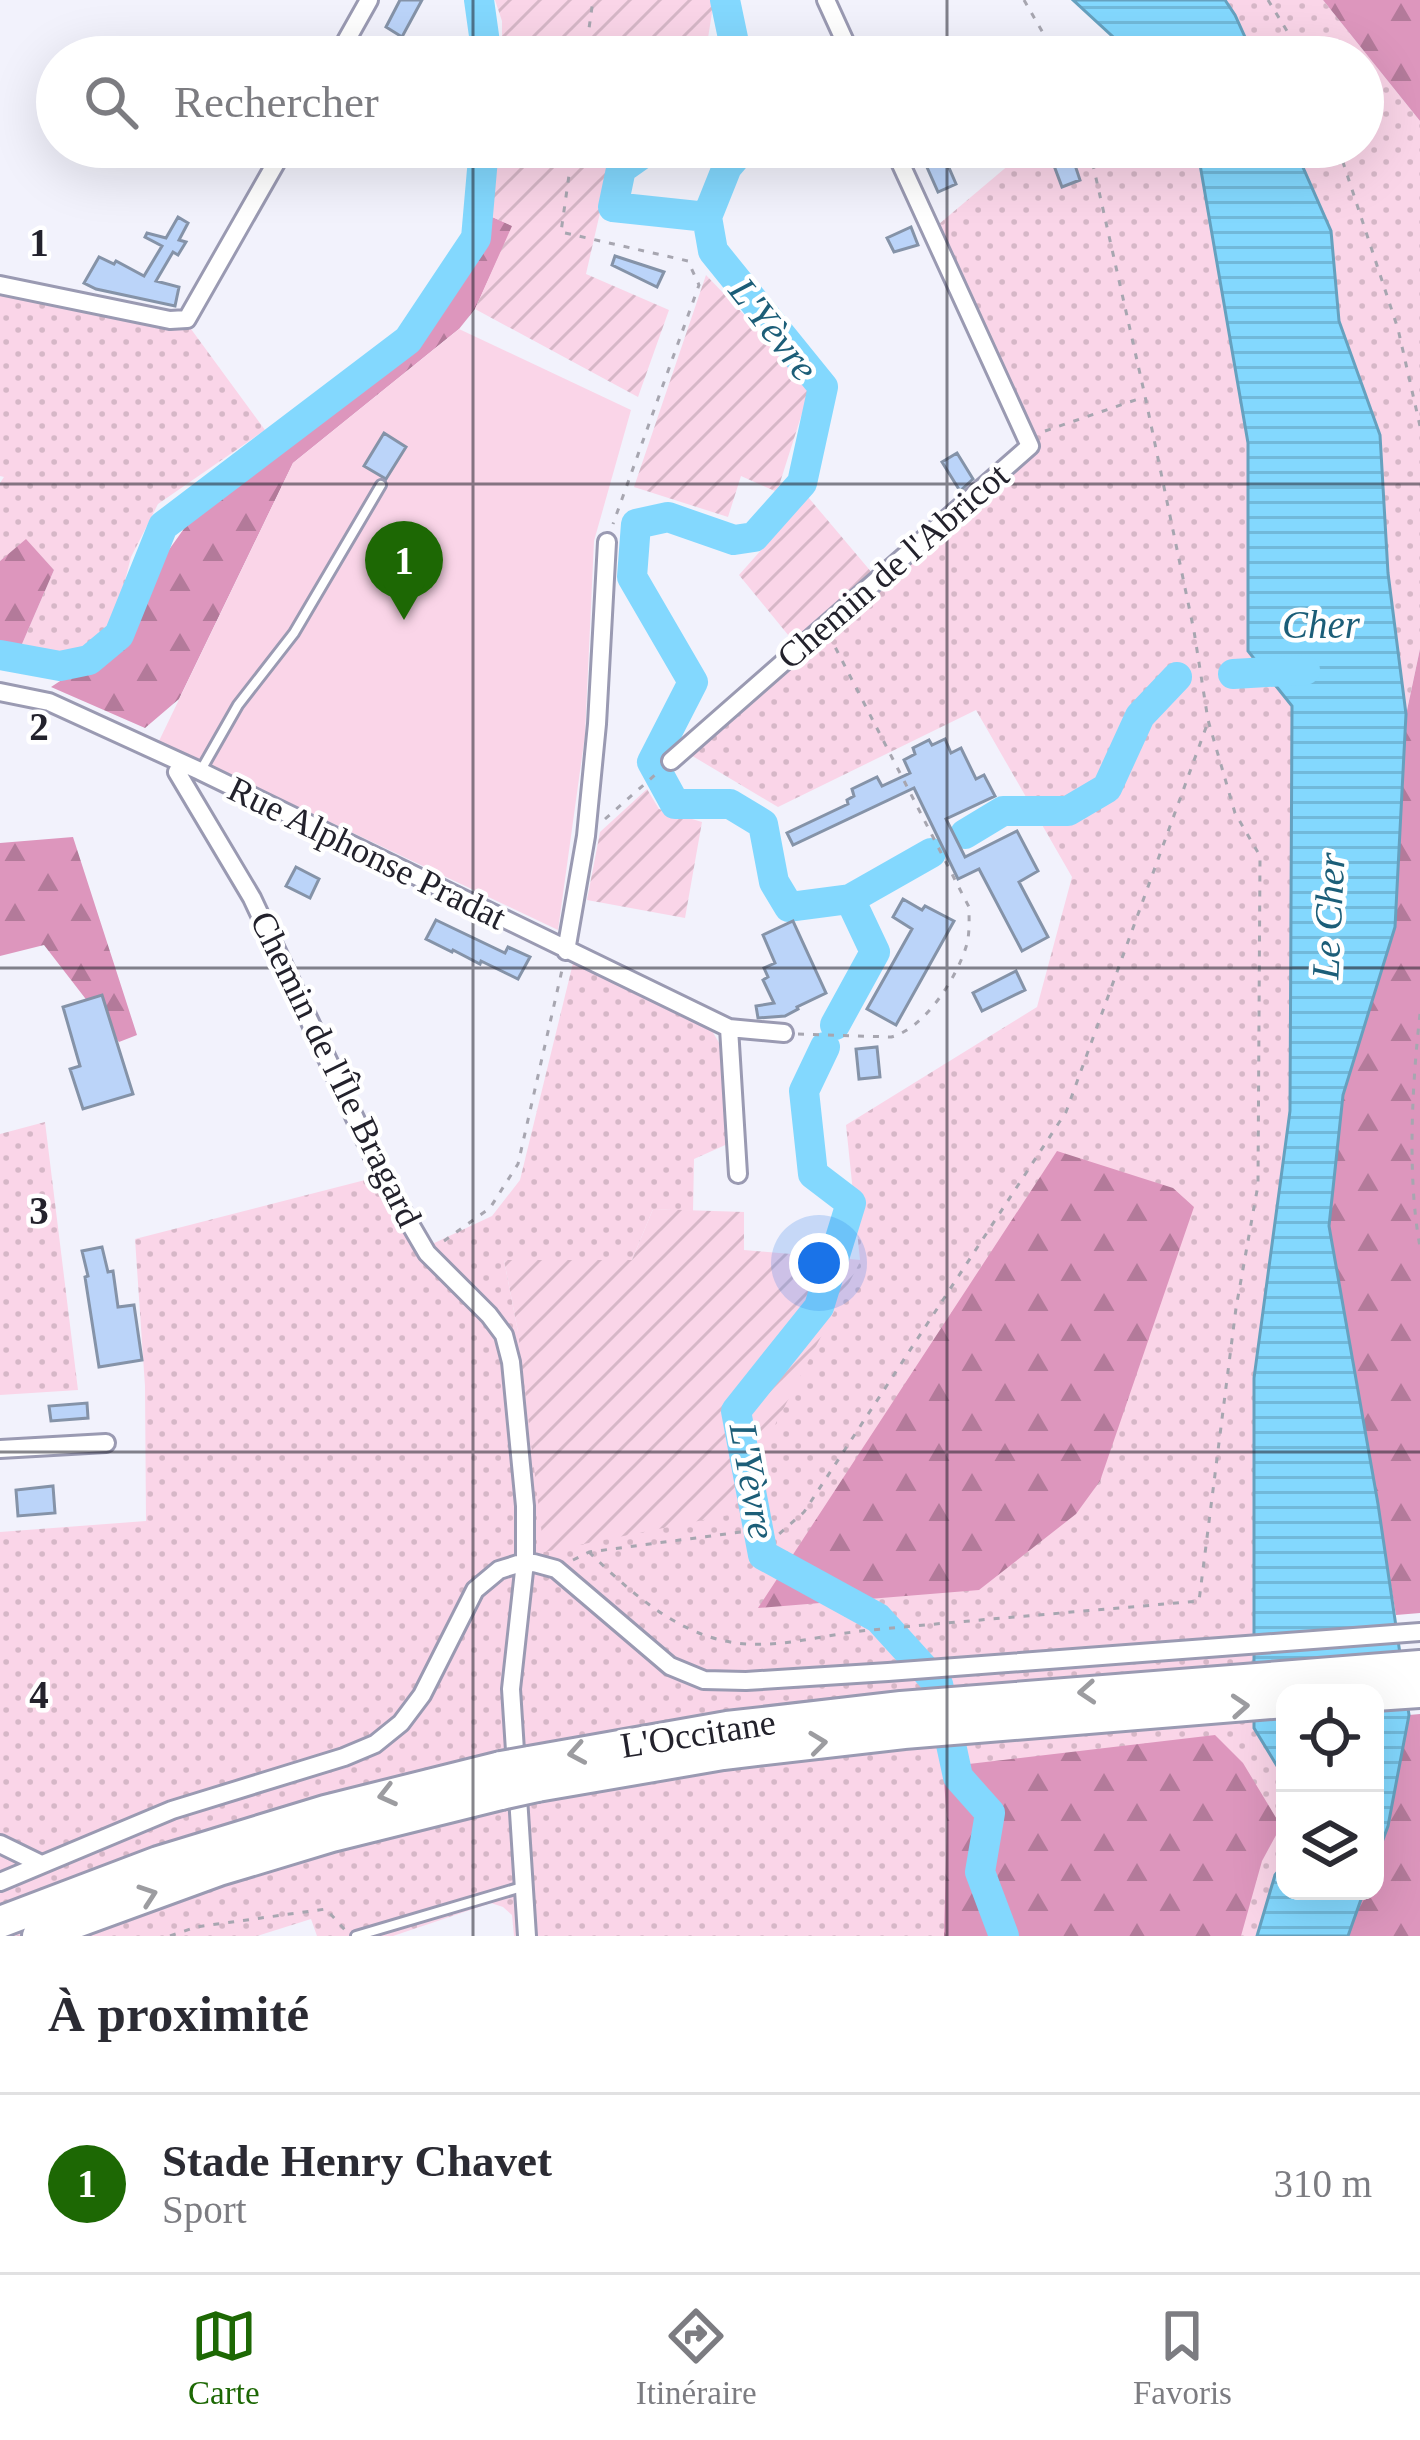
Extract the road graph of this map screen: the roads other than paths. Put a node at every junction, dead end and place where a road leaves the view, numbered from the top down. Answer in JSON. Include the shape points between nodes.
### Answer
{"nodes":[{"id":1,"x":369,"y":0,"type":"edge"},
{"id":2,"x":826,"y":0,"type":"edge"},
{"id":3,"x":349,"y":36,"type":"edge"},
{"id":4,"x":842,"y":36,"type":"edge"},
{"id":5,"x":273,"y":168,"type":"edge"},
{"id":6,"x":903,"y":168,"type":"edge"},
{"id":7,"x":0,"y":284,"type":"edge"},
{"id":8,"x":381,"y":485,"type":"dead end"},
{"id":9,"x":607,"y":542,"type":"road end"},
{"id":10,"x":0,"y":692,"type":"edge"},
{"id":11,"x":671,"y":761,"type":"road end"},
{"id":12,"x":182,"y":764,"type":"junction"},
{"id":13,"x":200,"y":772,"type":"junction"},
{"id":14,"x":566,"y":951,"type":"junction"},
{"id":15,"x":729,"y":1028,"type":"junction"},
{"id":16,"x":784,"y":1034,"type":"road end"},
{"id":17,"x":738,"y":1174,"type":"dead end"},
{"id":18,"x":106,"y":1443,"type":"dead end"},
{"id":19,"x":0,"y":1449,"type":"edge"},
{"id":20,"x":525,"y":1562,"type":"junction"},
{"id":21,"x":1420,"y":1632,"type":"edge"},
{"id":22,"x":1420,"y":1666,"type":"edge"},
{"id":23,"x":1420,"y":1692,"type":"edge"},
{"id":24,"x":1384,"y":1695,"type":"edge"},
{"id":25,"x":1199,"y":1696,"type":"junction"},
{"id":26,"x":1276,"y":1701,"type":"edge"},
{"id":27,"x":517,"y":1777,"type":"junction"},
{"id":28,"x":0,"y":1844,"type":"edge"},
{"id":29,"x":41,"y":1864,"type":"junction"},
{"id":30,"x":0,"y":1882,"type":"edge"},
{"id":31,"x":524,"y":1887,"type":"junction"},
{"id":32,"x":0,"y":1922,"type":"edge"},
{"id":33,"x":38,"y":1936,"type":"edge"},
{"id":34,"x":353,"y":1936,"type":"edge"},
{"id":35,"x":527,"y":1936,"type":"edge"}],
"edges":[{"from":1,"to":3,"type":"street"},
{"from":2,"to":4,"type":"street"},
{"from":5,"to":7,"type":"street","via":[[187,319]]},
{"from":6,"to":11,"type":"street","name":"Chemin de l'Abricot","via":[[1030,446]]},
{"from":8,"to":13,"type":"lane"},
{"from":9,"to":14,"type":"street","via":[[586,836]]},
{"from":10,"to":12,"type":"street","name":"Rue Alphonse Pradat","via":[[49,702]]},
{"from":12,"to":13,"type":"street","name":"Rue Alphonse Pradat"},
{"from":12,"to":20,"type":"street","name":"Chemin de l'Île Bragard","via":[[177,772],[252,898],[382,1176],[428,1253],[504,1335]]},
{"from":13,"to":14,"type":"street","name":"Rue Alphonse Pradat"},
{"from":14,"to":15,"type":"street","name":"Rue Alphonse Pradat"},
{"from":15,"to":16,"type":"street","name":"Rue Alphonse Pradat"},
{"from":15,"to":17,"type":"street"},
{"from":18,"to":19,"type":"street"},
{"from":20,"to":21,"type":"street","via":[[556,1569],[670,1666],[704,1679]]},
{"from":20,"to":29,"type":"street","via":[[476,1590],[422,1695],[374,1744],[172,1810]]},
{"from":20,"to":31,"type":"street","name":"Chemin de l'Île Bragard","via":[[512,1688]]},
{"from":22,"to":25,"type":"highway","name":"L'Occitane"},
{"from":23,"to":24,"type":"highway"},
{"from":25,"to":26,"type":"highway","name":"L'Occitane","one_way":true},
{"from":25,"to":27,"type":"highway","name":"L'Occitane","via":[[727,1727]]},
{"from":27,"to":32,"type":"highway","name":"L'Occitane","one_way":true,"via":[[325,1811]]},
{"from":33,"to":27,"type":"highway","name":"L'Occitane","one_way":true},
{"from":28,"to":29,"type":"street"},
{"from":29,"to":30,"type":"street"},
{"from":31,"to":34,"type":"lane"},
{"from":31,"to":35,"type":"street","name":"Chemin de l'Île Bragard"}]}
